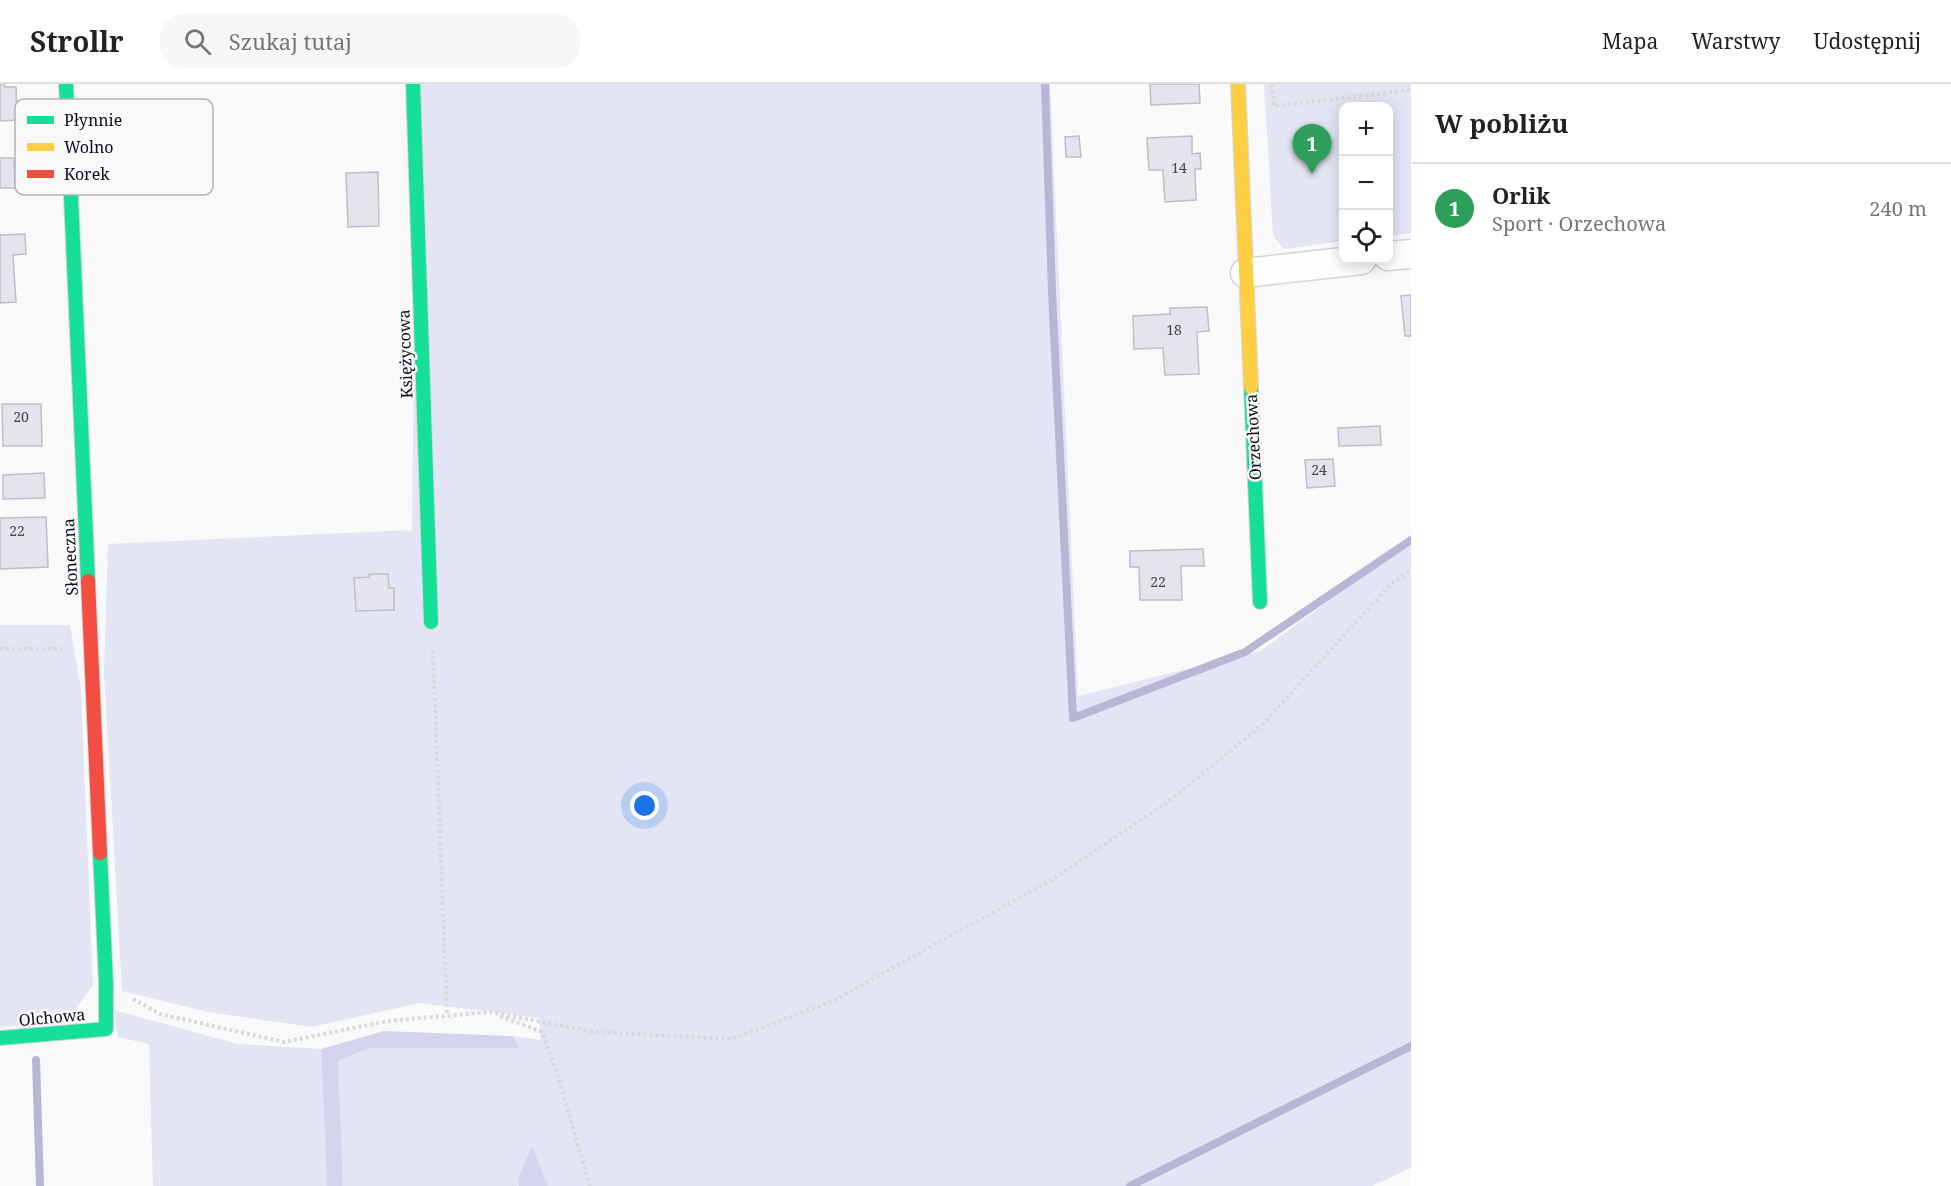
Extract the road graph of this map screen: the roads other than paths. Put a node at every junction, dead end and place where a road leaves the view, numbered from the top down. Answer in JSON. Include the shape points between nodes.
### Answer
{"nodes":[{"id":1,"x":66,"y":84,"type":"edge"},
{"id":2,"x":412,"y":84,"type":"edge"},
{"id":3,"x":1238,"y":84,"type":"edge"},
{"id":4,"x":67,"y":99,"type":"edge"},
{"id":5,"x":71,"y":195,"type":"edge"},
{"id":6,"x":1411,"y":254,"type":"edge"},
{"id":7,"x":1393,"y":256,"type":"edge"},
{"id":8,"x":1339,"y":262,"type":"edge"},
{"id":9,"x":1245,"y":273,"type":"junction"},
{"id":10,"x":1260,"y":602,"type":"dead end"},
{"id":11,"x":431,"y":622,"type":"road end"},
{"id":12,"x":106,"y":1029,"type":"joint"},
{"id":13,"x":0,"y":1038,"type":"edge"}],
"edges":[{"from":1,"to":4,"type":"street","name":"Słoneczna"},
{"from":2,"to":11,"type":"street","name":"Księżycowa"},
{"from":3,"to":9,"type":"street","name":"Orzechowa"},
{"from":5,"to":12,"type":"street","name":"Słoneczna"},
{"from":6,"to":7,"type":"street"},
{"from":8,"to":9,"type":"street"},
{"from":9,"to":10,"type":"street","name":"Orzechowa"},
{"from":12,"to":13,"type":"street","name":"Olchowa"}]}
